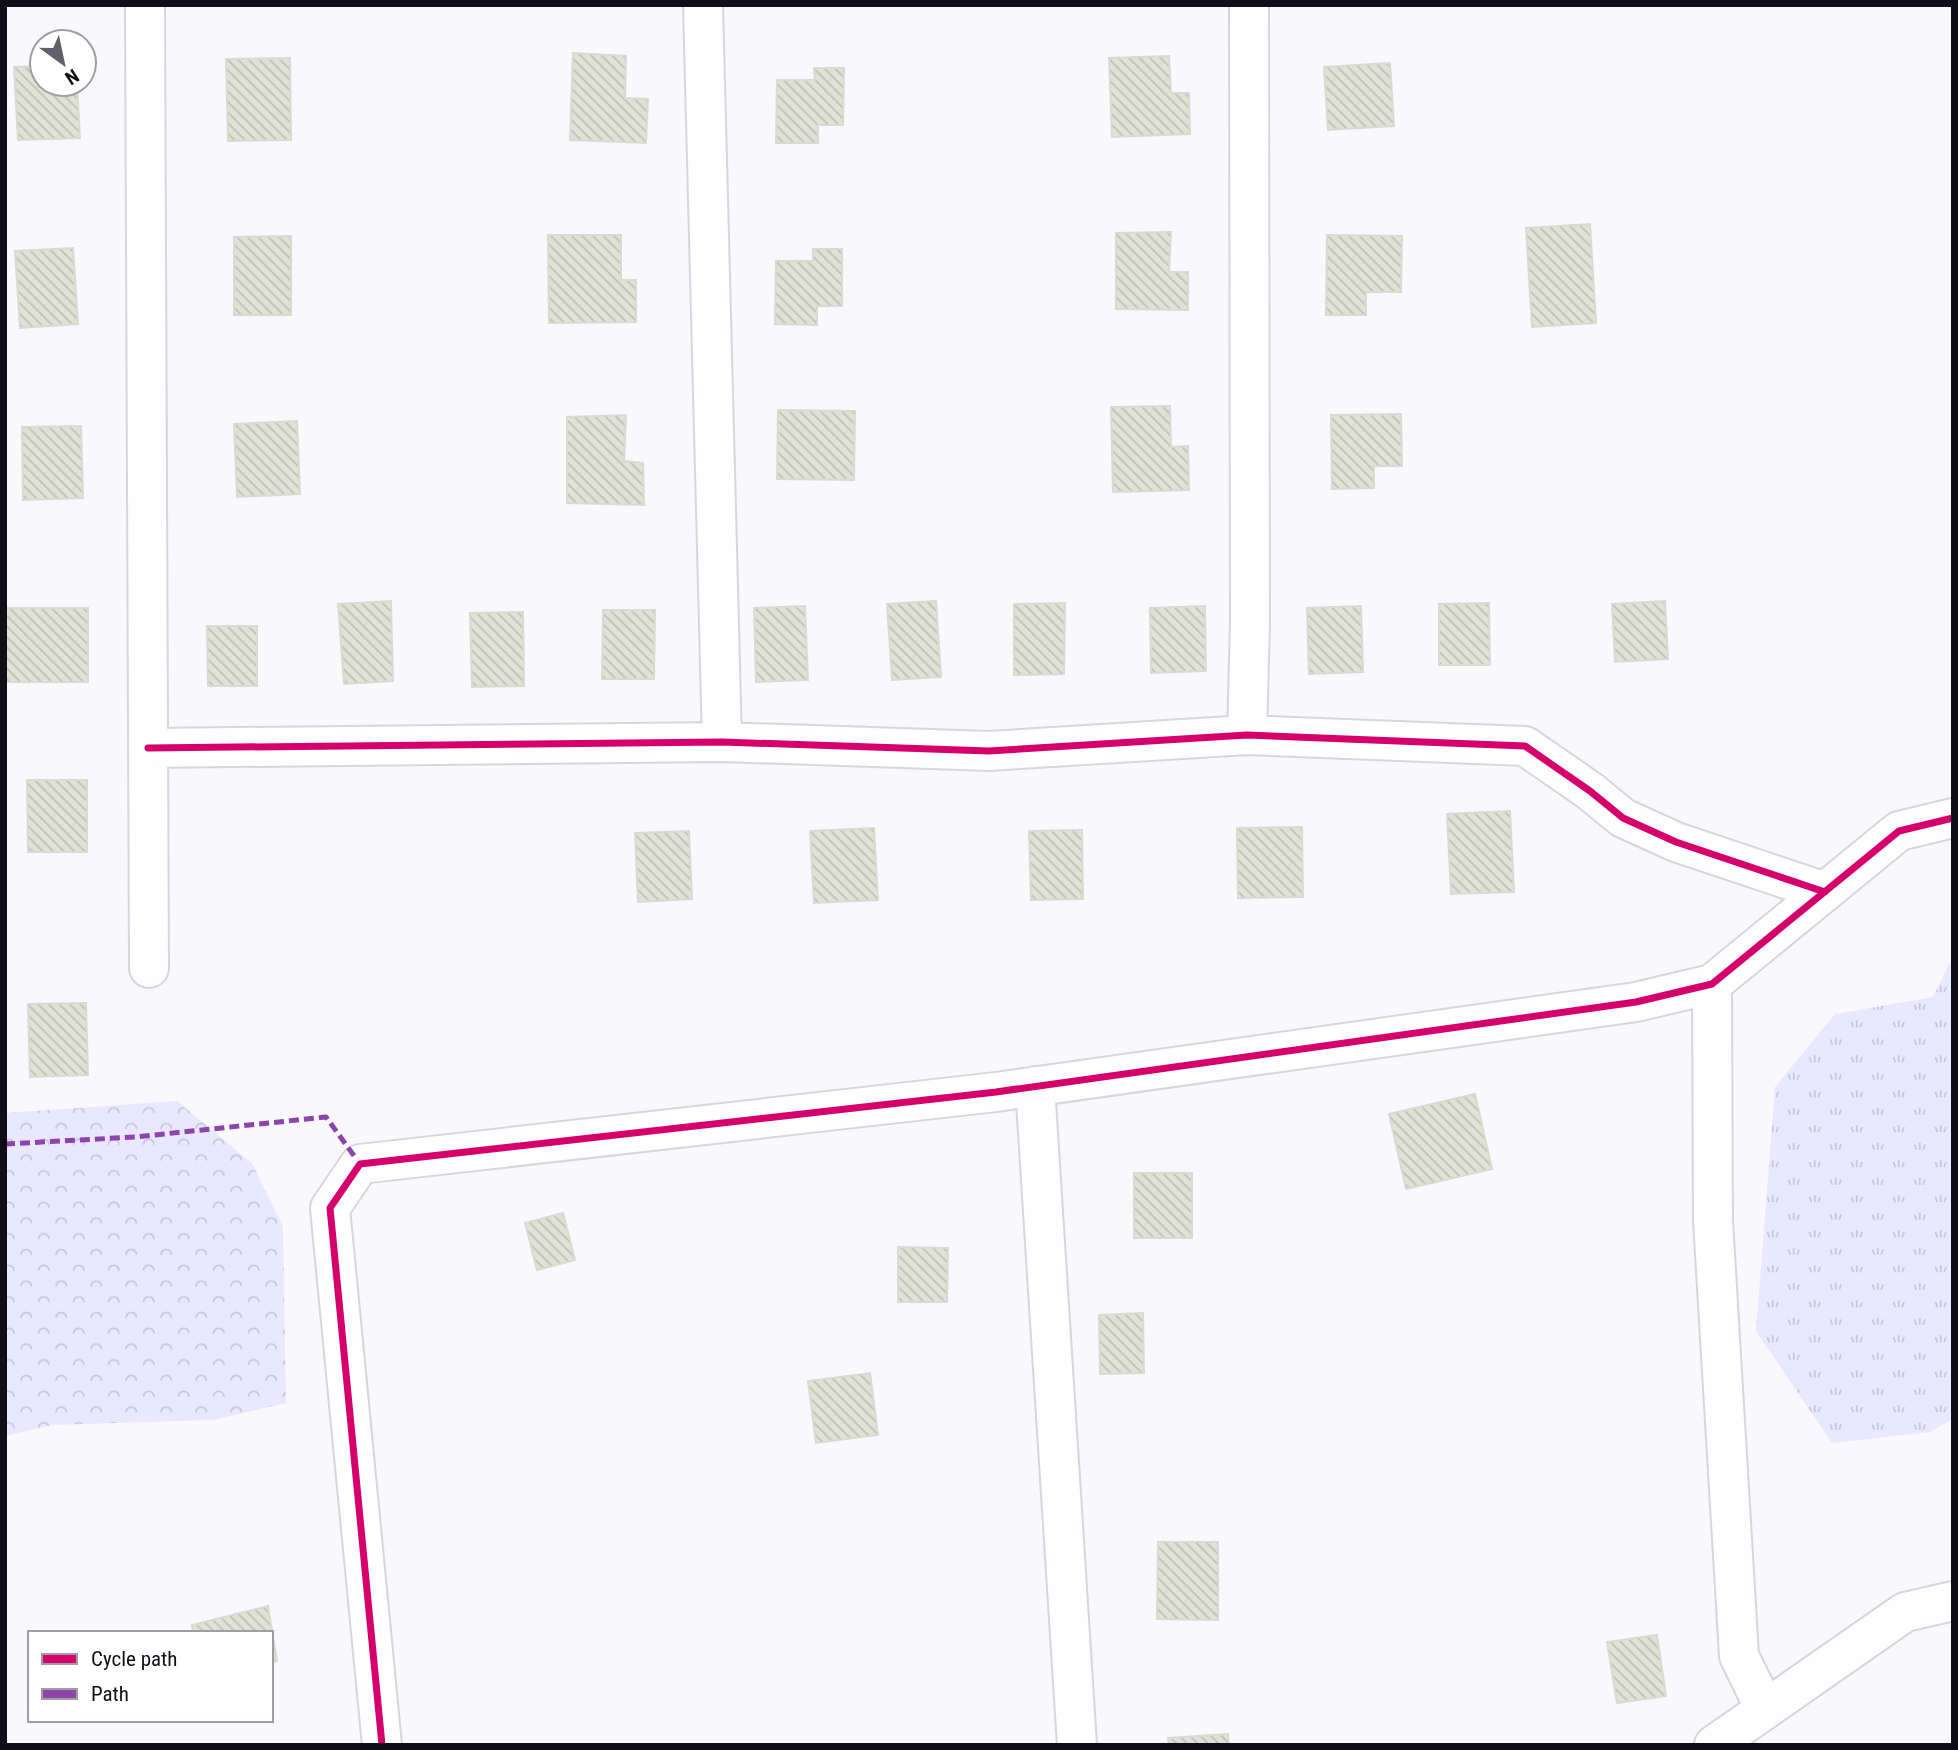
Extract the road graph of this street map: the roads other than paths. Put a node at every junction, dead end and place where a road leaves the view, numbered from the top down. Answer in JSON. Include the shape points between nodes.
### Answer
{"nodes":[{"id":1,"x":145,"y":5,"type":"edge"},
{"id":2,"x":703,"y":5,"type":"edge"},
{"id":3,"x":1249,"y":5,"type":"edge"},
{"id":4,"x":1247,"y":735,"type":"junction"},
{"id":5,"x":722,"y":742,"type":"junction"},
{"id":6,"x":148,"y":748,"type":"junction"},
{"id":7,"x":1953,"y":818,"type":"edge"},
{"id":8,"x":1825,"y":892,"type":"junction"},
{"id":9,"x":149,"y":968,"type":"dead end"},
{"id":10,"x":1712,"y":984,"type":"junction"},
{"id":11,"x":1035,"y":1086,"type":"junction"},
{"id":12,"x":1953,"y":1601,"type":"edge"},
{"id":13,"x":1765,"y":1709,"type":"junction"},
{"id":14,"x":382,"y":1745,"type":"edge"},
{"id":15,"x":1077,"y":1745,"type":"edge"},
{"id":16,"x":1714,"y":1745,"type":"edge"}],
"edges":[{"from":1,"to":6,"type":"street"},
{"from":2,"to":5,"type":"street"},
{"from":3,"to":4,"type":"street"},
{"from":4,"to":5,"type":"street","via":[[989,751]]},
{"from":4,"to":8,"type":"street","via":[[1525,746],[1623,818],[1676,842]]},
{"from":5,"to":6,"type":"street"},
{"from":6,"to":9,"type":"street"},
{"from":7,"to":8,"type":"street","via":[[1899,831]]},
{"from":8,"to":10,"type":"street"},
{"from":10,"to":11,"type":"street","via":[[1636,1002]]},
{"from":10,"to":13,"type":"street","via":[[1713,1222],[1739,1656]]},
{"from":11,"to":14,"type":"street","via":[[360,1164],[330,1208]]},
{"from":11,"to":15,"type":"street"},
{"from":12,"to":13,"type":"street","via":[[1905,1612]]},
{"from":13,"to":16,"type":"street"}]}
